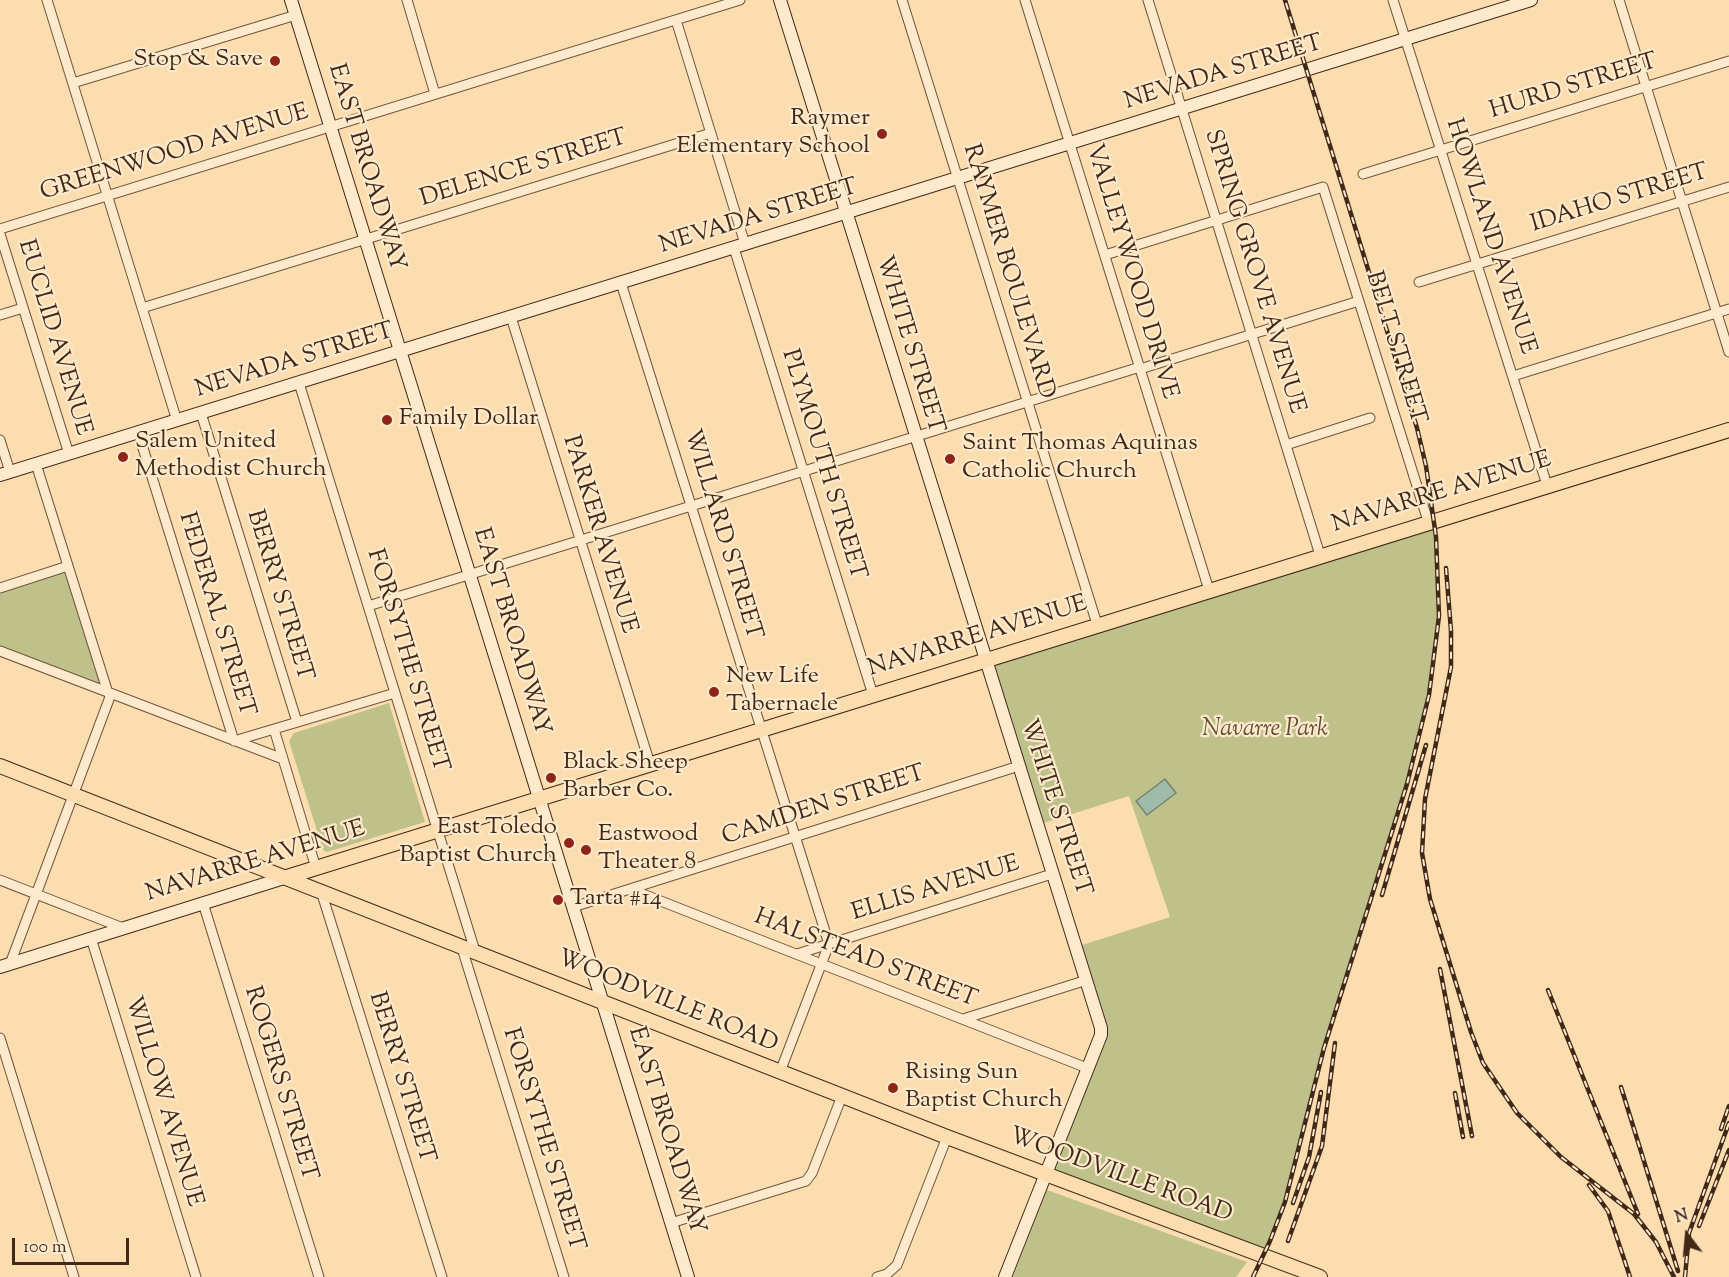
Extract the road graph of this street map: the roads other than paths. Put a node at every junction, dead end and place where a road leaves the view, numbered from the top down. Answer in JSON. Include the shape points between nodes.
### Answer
{"nodes":[{"id":1,"x":47,"y":0,"type":"edge"},
{"id":2,"x":291,"y":0,"type":"edge"},
{"id":3,"x":407,"y":0,"type":"edge"},
{"id":4,"x":740,"y":0,"type":"edge"},
{"id":5,"x":780,"y":0,"type":"edge"},
{"id":6,"x":902,"y":0,"type":"edge"},
{"id":7,"x":1025,"y":0,"type":"edge"},
{"id":8,"x":1148,"y":0,"type":"edge"},
{"id":9,"x":1393,"y":0,"type":"edge"},
{"id":10,"x":1531,"y":0,"type":"edge"},
{"id":11,"x":1619,"y":0,"type":"edge"},
{"id":12,"x":296,"y":15,"type":"junction"},
{"id":13,"x":676,"y":20,"type":"junction"},
{"id":14,"x":1406,"y":39,"type":"junction"},
{"id":15,"x":1729,"y":61,"type":"edge"},
{"id":16,"x":73,"y":83,"type":"junction"},
{"id":17,"x":1646,"y":87,"type":"junction"},
{"id":18,"x":435,"y":94,"type":"junction"},
{"id":19,"x":1182,"y":109,"type":"junction"},
{"id":20,"x":330,"y":126,"type":"junction"},
{"id":21,"x":711,"y":133,"type":"junction"},
{"id":22,"x":1070,"y":143,"type":"junction"},
{"id":23,"x":1440,"y":150,"type":"junction"},
{"id":24,"x":1363,"y":174,"type":"dead end"},
{"id":25,"x":957,"y":178,"type":"junction"},
{"id":26,"x":1729,"y":187,"type":"edge"},
{"id":27,"x":107,"y":195,"type":"junction"},
{"id":28,"x":1682,"y":202,"type":"junction"},
{"id":29,"x":845,"y":213,"type":"junction"},
{"id":30,"x":1216,"y":220,"type":"junction"},
{"id":31,"x":0,"y":228,"type":"edge"},
{"id":32,"x":0,"y":234,"type":"edge"},
{"id":33,"x":365,"y":239,"type":"junction"},
{"id":34,"x":740,"y":246,"type":"junction"},
{"id":35,"x":1105,"y":255,"type":"junction"},
{"id":36,"x":1477,"y":265,"type":"junction"},
{"id":37,"x":1419,"y":282,"type":"dead end"},
{"id":38,"x":621,"y":283,"type":"junction"},
{"id":39,"x":1359,"y":301,"type":"junction"},
{"id":40,"x":23,"y":308,"type":"junction"},
{"id":41,"x":142,"y":308,"type":"junction"},
{"id":42,"x":1729,"y":309,"type":"edge"},
{"id":43,"x":1717,"y":312,"type":"junction"},
{"id":44,"x":0,"y":315,"type":"edge"},
{"id":45,"x":511,"y":317,"type":"junction"},
{"id":46,"x":1252,"y":334,"type":"junction"},
{"id":47,"x":400,"y":351,"type":"junction"},
{"id":48,"x":1729,"y":352,"type":"edge"},
{"id":49,"x":1140,"y":368,"type":"junction"},
{"id":50,"x":1513,"y":376,"type":"junction"},
{"id":51,"x":299,"y":382,"type":"junction"},
{"id":52,"x":1027,"y":401,"type":"junction"},
{"id":53,"x":201,"y":413,"type":"junction"},
{"id":54,"x":1370,"y":418,"type":"dead end"},
{"id":55,"x":177,"y":421,"type":"junction"},
{"id":56,"x":1729,"y":430,"type":"edge"},
{"id":57,"x":138,"y":432,"type":"junction"},
{"id":58,"x":914,"y":436,"type":"junction"},
{"id":59,"x":0,"y":440,"type":"edge"},
{"id":60,"x":1286,"y":445,"type":"junction"},
{"id":61,"x":69,"y":454,"type":"junction"},
{"id":62,"x":36,"y":464,"type":"junction"},
{"id":63,"x":803,"y":470,"type":"junction"},
{"id":64,"x":5,"y":474,"type":"edge"},
{"id":65,"x":1547,"y":485,"type":"junction"},
{"id":66,"x":692,"y":506,"type":"junction"},
{"id":67,"x":1428,"y":521,"type":"junction"},
{"id":68,"x":579,"y":541,"type":"junction"},
{"id":69,"x":1320,"y":555,"type":"junction"},
{"id":70,"x":68,"y":566,"type":"junction"},
{"id":71,"x":470,"y":575,"type":"junction"},
{"id":72,"x":0,"y":588,"type":"edge"},
{"id":73,"x":1209,"y":590,"type":"junction"},
{"id":74,"x":368,"y":606,"type":"junction"},
{"id":75,"x":1097,"y":624,"type":"junction"},
{"id":76,"x":0,"y":651,"type":"edge"},
{"id":77,"x":984,"y":660,"type":"junction"},
{"id":78,"x":110,"y":693,"type":"junction"},
{"id":79,"x":395,"y":693,"type":"junction"},
{"id":80,"x":873,"y":695,"type":"junction"},
{"id":81,"x":297,"y":722,"type":"junction"},
{"id":82,"x":274,"y":729,"type":"junction"},
{"id":83,"x":761,"y":729,"type":"junction"},
{"id":84,"x":234,"y":741,"type":"junction"},
{"id":85,"x":283,"y":759,"type":"junction"},
{"id":86,"x":650,"y":764,"type":"junction"},
{"id":87,"x":0,"y":766,"type":"edge"},
{"id":88,"x":1019,"y":766,"type":"junction"},
{"id":89,"x":74,"y":795,"type":"junction"},
{"id":90,"x":539,"y":798,"type":"junction"},
{"id":91,"x":437,"y":830,"type":"junction"},
{"id":92,"x":795,"y":836,"type":"junction"},
{"id":93,"x":316,"y":868,"type":"junction"},
{"id":94,"x":1052,"y":873,"type":"junction"},
{"id":95,"x":287,"y":877,"type":"junction"},
{"id":96,"x":0,"y":880,"type":"edge"},
{"id":97,"x":630,"y":889,"type":"junction"},
{"id":98,"x":321,"y":891,"type":"junction"},
{"id":99,"x":36,"y":894,"type":"junction"},
{"id":100,"x":203,"y":903,"type":"junction"},
{"id":101,"x":573,"y":907,"type":"junction"},
{"id":102,"x":123,"y":928,"type":"junction"},
{"id":103,"x":91,"y":938,"type":"junction"},
{"id":104,"x":829,"y":944,"type":"junction"},
{"id":105,"x":460,"y":945,"type":"junction"},
{"id":106,"x":475,"y":951,"type":"junction"},
{"id":107,"x":797,"y":954,"type":"junction"},
{"id":108,"x":822,"y":964,"type":"junction"},
{"id":109,"x":5,"y":965,"type":"edge"},
{"id":110,"x":1087,"y":980,"type":"junction"},
{"id":111,"x":602,"y":1000,"type":"junction"},
{"id":112,"x":963,"y":1019,"type":"junction"},
{"id":113,"x":0,"y":1038,"type":"edge"},
{"id":114,"x":1087,"y":1068,"type":"junction"},
{"id":115,"x":780,"y":1072,"type":"junction"},
{"id":116,"x":843,"y":1096,"type":"junction"},
{"id":117,"x":947,"y":1137,"type":"junction"},
{"id":118,"x":1046,"y":1174,"type":"junction"},
{"id":119,"x":671,"y":1222,"type":"junction"},
{"id":120,"x":74,"y":1277,"type":"edge"},
{"id":121,"x":196,"y":1277,"type":"edge"},
{"id":122,"x":319,"y":1277,"type":"edge"},
{"id":123,"x":442,"y":1277,"type":"edge"},
{"id":124,"x":564,"y":1277,"type":"edge"},
{"id":125,"x":688,"y":1277,"type":"edge"},
{"id":126,"x":877,"y":1277,"type":"edge"},
{"id":127,"x":1005,"y":1277,"type":"edge"},
{"id":128,"x":1320,"y":1277,"type":"edge"}],
"edges":[{"from":1,"to":16,"type":"street"},
{"from":2,"to":12,"type":"street","name":"EAST BROADWAY"},
{"from":3,"to":18,"type":"street"},
{"from":4,"to":13,"type":"street","name":"GREENWOOD AVENUE"},
{"from":5,"to":29,"type":"street","name":"WHITE STREET"},
{"from":6,"to":25,"type":"street","name":"RAYMER BOULEVARD"},
{"from":7,"to":22,"type":"street","name":"VALLEYWOOD DRIVE"},
{"from":8,"to":19,"type":"street","name":"SPRING GROVE AVENUE"},
{"from":9,"to":14,"type":"street","name":"HOWLAND AVENUE"},
{"from":10,"to":14,"type":"street","name":"NEVADA STREET"},
{"from":11,"to":17,"type":"street"},
{"from":12,"to":16,"type":"street"},
{"from":12,"to":20,"type":"street","name":"EAST BROADWAY"},
{"from":13,"to":18,"type":"street","name":"GREENWOOD AVENUE"},
{"from":13,"to":21,"type":"street","name":"PLYMOUTH STREET"},
{"from":14,"to":19,"type":"street","name":"NEVADA STREET"},
{"from":14,"to":23,"type":"street","name":"HOWLAND AVENUE"},
{"from":15,"to":17,"type":"street","name":"HURD STREET"},
{"from":16,"to":27,"type":"street"},
{"from":17,"to":23,"type":"street","name":"HURD STREET"},
{"from":17,"to":28,"type":"street"},
{"from":18,"to":20,"type":"street","name":"GREENWOOD AVENUE"},
{"from":19,"to":22,"type":"street","name":"NEVADA STREET"},
{"from":19,"to":30,"type":"street","name":"SPRING GROVE AVENUE"},
{"from":20,"to":27,"type":"street","name":"GREENWOOD AVENUE"},
{"from":20,"to":33,"type":"street","name":"EAST BROADWAY"},
{"from":21,"to":33,"type":"street","name":"DELENCE STREET"},
{"from":21,"to":34,"type":"street","name":"PLYMOUTH STREET"},
{"from":22,"to":25,"type":"street","name":"NEVADA STREET"},
{"from":22,"to":35,"type":"street","name":"VALLEYWOOD DRIVE"},
{"from":23,"to":24,"type":"street","name":"HURD STREET"},
{"from":23,"to":36,"type":"street","name":"HOWLAND AVENUE"},
{"from":25,"to":29,"type":"street","name":"NEVADA STREET"},
{"from":25,"to":52,"type":"street","name":"RAYMER BOULEVARD"},
{"from":26,"to":28,"type":"street","name":"IDAHO STREET"},
{"from":27,"to":31,"type":"street","name":"GREENWOOD AVENUE"},
{"from":27,"to":41,"type":"street"},
{"from":28,"to":36,"type":"street","name":"IDAHO STREET"},
{"from":28,"to":43,"type":"street"},
{"from":29,"to":34,"type":"street","name":"NEVADA STREET"},
{"from":29,"to":58,"type":"street","name":"WHITE STREET"},
{"from":30,"to":35,"type":"street"},
{"from":30,"to":39,"type":"street","name":"BELT STREET","via":[[1323,187]]},
{"from":30,"to":46,"type":"street","name":"SPRING GROVE AVENUE"},
{"from":32,"to":40,"type":"street","name":"EUCLID AVENUE"},
{"from":33,"to":41,"type":"street","name":"DELENCE STREET"},
{"from":33,"to":47,"type":"street","name":"EAST BROADWAY"},
{"from":34,"to":38,"type":"street","name":"NEVADA STREET"},
{"from":34,"to":63,"type":"street","name":"PLYMOUTH STREET"},
{"from":35,"to":49,"type":"street","name":"VALLEYWOOD DRIVE"},
{"from":36,"to":37,"type":"street","name":"IDAHO STREET"},
{"from":36,"to":50,"type":"street","name":"HOWLAND AVENUE"},
{"from":38,"to":45,"type":"street","name":"NEVADA STREET"},
{"from":38,"to":66,"type":"street","name":"WILLARD STREET"},
{"from":39,"to":46,"type":"street"},
{"from":39,"to":67,"type":"street","name":"BELT STREET"},
{"from":40,"to":44,"type":"street"},
{"from":40,"to":61,"type":"street","name":"EUCLID AVENUE"},
{"from":41,"to":55,"type":"street"},
{"from":42,"to":43,"type":"street"},
{"from":43,"to":48,"type":"street"},
{"from":43,"to":50,"type":"street"},
{"from":45,"to":47,"type":"street","name":"NEVADA STREET"},
{"from":45,"to":68,"type":"street","name":"PARKER AVENUE"},
{"from":46,"to":49,"type":"street"},
{"from":46,"to":60,"type":"street","name":"SPRING GROVE AVENUE"},
{"from":47,"to":51,"type":"street","name":"NEVADA STREET"},
{"from":47,"to":71,"type":"street","name":"EAST BROADWAY"},
{"from":49,"to":52,"type":"street"},
{"from":49,"to":73,"type":"street","name":"VALLEYWOOD DRIVE"},
{"from":50,"to":65,"type":"street","name":"HOWLAND AVENUE"},
{"from":51,"to":53,"type":"street","name":"NEVADA STREET"},
{"from":51,"to":74,"type":"street","name":"FORSYTHE STREET"},
{"from":52,"to":58,"type":"street"},
{"from":52,"to":75,"type":"street","name":"RAYMER BOULEVARD"},
{"from":53,"to":55,"type":"street","name":"NEVADA STREET"},
{"from":53,"to":81,"type":"street","name":"BERRY STREET"},
{"from":54,"to":60,"type":"street"},
{"from":55,"to":57,"type":"street","name":"NEVADA STREET"},
{"from":56,"to":65,"type":"main road","name":"NAVARRE AVENUE"},
{"from":57,"to":61,"type":"street","name":"NEVADA STREET"},
{"from":57,"to":84,"type":"street","name":"FEDERAL STREET"},
{"from":58,"to":63,"type":"street"},
{"from":58,"to":77,"type":"street","name":"WHITE STREET"},
{"from":59,"to":64,"type":"street"},
{"from":60,"to":69,"type":"street","name":"SPRING GROVE AVENUE"},
{"from":61,"to":62,"type":"street","name":"NEVADA STREET"},
{"from":62,"to":64,"type":"street","name":"NEVADA STREET"},
{"from":62,"to":70,"type":"street"},
{"from":63,"to":66,"type":"street"},
{"from":63,"to":80,"type":"street","name":"PLYMOUTH STREET"},
{"from":65,"to":67,"type":"main road","name":"NAVARRE AVENUE"},
{"from":66,"to":68,"type":"street"},
{"from":66,"to":83,"type":"street","name":"WILLARD STREET"},
{"from":67,"to":69,"type":"main road","name":"NAVARRE AVENUE"},
{"from":68,"to":71,"type":"street"},
{"from":68,"to":86,"type":"street","name":"PARKER AVENUE"},
{"from":69,"to":73,"type":"main road","name":"NAVARRE AVENUE"},
{"from":70,"to":72,"type":"street"},
{"from":70,"to":78,"type":"street"},
{"from":71,"to":74,"type":"street"},
{"from":71,"to":90,"type":"street","name":"EAST BROADWAY"},
{"from":73,"to":75,"type":"main road","name":"NAVARRE AVENUE"},
{"from":74,"to":79,"type":"street","name":"FORSYTHE STREET"},
{"from":75,"to":77,"type":"main road","name":"NAVARRE AVENUE"},
{"from":76,"to":78,"type":"street"},
{"from":77,"to":80,"type":"main road","name":"NAVARRE AVENUE"},
{"from":77,"to":88,"type":"street","name":"WHITE STREET"},
{"from":78,"to":84,"type":"street"},
{"from":78,"to":89,"type":"street"},
{"from":79,"to":81,"type":"street"},
{"from":79,"to":91,"type":"street","name":"FORSYTHE STREET"},
{"from":80,"to":83,"type":"main road","name":"NAVARRE AVENUE"},
{"from":81,"to":82,"type":"street"},
{"from":82,"to":84,"type":"street"},
{"from":82,"to":85,"type":"street"},
{"from":83,"to":86,"type":"main road","name":"NAVARRE AVENUE"},
{"from":83,"to":92,"type":"street","name":"WILLARD STREET"},
{"from":84,"to":85,"type":"street"},
{"from":85,"to":93,"type":"street"},
{"from":86,"to":90,"type":"main road","name":"NAVARRE AVENUE"},
{"from":87,"to":89,"type":"main road","name":"WOODVILLE ROAD"},
{"from":88,"to":92,"type":"street","name":"CAMDEN STREET"},
{"from":88,"to":94,"type":"street","name":"WHITE STREET"},
{"from":89,"to":95,"type":"main road","name":"WOODVILLE ROAD"},
{"from":89,"to":99,"type":"street"},
{"from":90,"to":91,"type":"main road","name":"NAVARRE AVENUE"},
{"from":90,"to":101,"type":"street","name":"EAST BROADWAY"},
{"from":91,"to":93,"type":"main road","name":"NAVARRE AVENUE"},
{"from":91,"to":106,"type":"street","name":"FORSYTHE STREET"},
{"from":92,"to":97,"type":"street","name":"CAMDEN STREET"},
{"from":92,"to":104,"type":"street","name":"WILLARD STREET"},
{"from":93,"to":95,"type":"main road","name":"NAVARRE AVENUE"},
{"from":94,"to":104,"type":"street","name":"ELLIS AVENUE"},
{"from":94,"to":110,"type":"street","name":"WHITE STREET"},
{"from":95,"to":98,"type":"main road","name":"WOODVILLE ROAD"},
{"from":95,"to":100,"type":"street","name":"NAVARRE AVENUE"},
{"from":96,"to":99,"type":"street"},
{"from":97,"to":101,"type":"street","name":"CAMDEN STREET"},
{"from":97,"to":107,"type":"street","name":"HALSTEAD STREET"},
{"from":98,"to":105,"type":"main road","name":"WOODVILLE ROAD"},
{"from":98,"to":123,"type":"street","name":"BERRY STREET"},
{"from":99,"to":102,"type":"street"},
{"from":99,"to":109,"type":"street"},
{"from":100,"to":102,"type":"street","name":"NAVARRE AVENUE"},
{"from":100,"to":122,"type":"street","name":"ROGERS STREET"},
{"from":101,"to":111,"type":"street","name":"EAST BROADWAY"},
{"from":102,"to":103,"type":"street","name":"NAVARRE AVENUE"},
{"from":103,"to":109,"type":"street","name":"NAVARRE AVENUE"},
{"from":103,"to":121,"type":"street","name":"WILLOW AVENUE"},
{"from":104,"to":107,"type":"street","name":"ELLIS AVENUE"},
{"from":104,"to":108,"type":"street"},
{"from":105,"to":106,"type":"main road","name":"WOODVILLE ROAD"},
{"from":105,"to":124,"type":"street","name":"FORSYTHE STREET"},
{"from":106,"to":111,"type":"main road","name":"WOODVILLE ROAD"},
{"from":107,"to":108,"type":"street","name":"HALSTEAD STREET"},
{"from":108,"to":112,"type":"street","name":"HALSTEAD STREET"},
{"from":108,"to":115,"type":"street"},
{"from":110,"to":112,"type":"street"},
{"from":110,"to":114,"type":"street","name":"WHITE STREET","via":[[1101,1028]]},
{"from":111,"to":115,"type":"main road","name":"WOODVILLE ROAD"},
{"from":111,"to":119,"type":"street","name":"EAST BROADWAY"},
{"from":112,"to":114,"type":"street","name":"HALSTEAD STREET"},
{"from":113,"to":120,"type":"street"},
{"from":114,"to":118,"type":"street","name":"WHITE STREET"},
{"from":115,"to":116,"type":"main road","name":"WOODVILLE ROAD"},
{"from":116,"to":117,"type":"main road","name":"WOODVILLE ROAD"},
{"from":116,"to":119,"type":"street","via":[[806,1180]]},
{"from":117,"to":118,"type":"main road","name":"WOODVILLE ROAD"},
{"from":117,"to":126,"type":"street","via":[[897,1265]]},
{"from":118,"to":127,"type":"street","name":"WHITE STREET"},
{"from":118,"to":128,"type":"main road","name":"WOODVILLE ROAD"},
{"from":119,"to":125,"type":"street","name":"EAST BROADWAY"}]}
